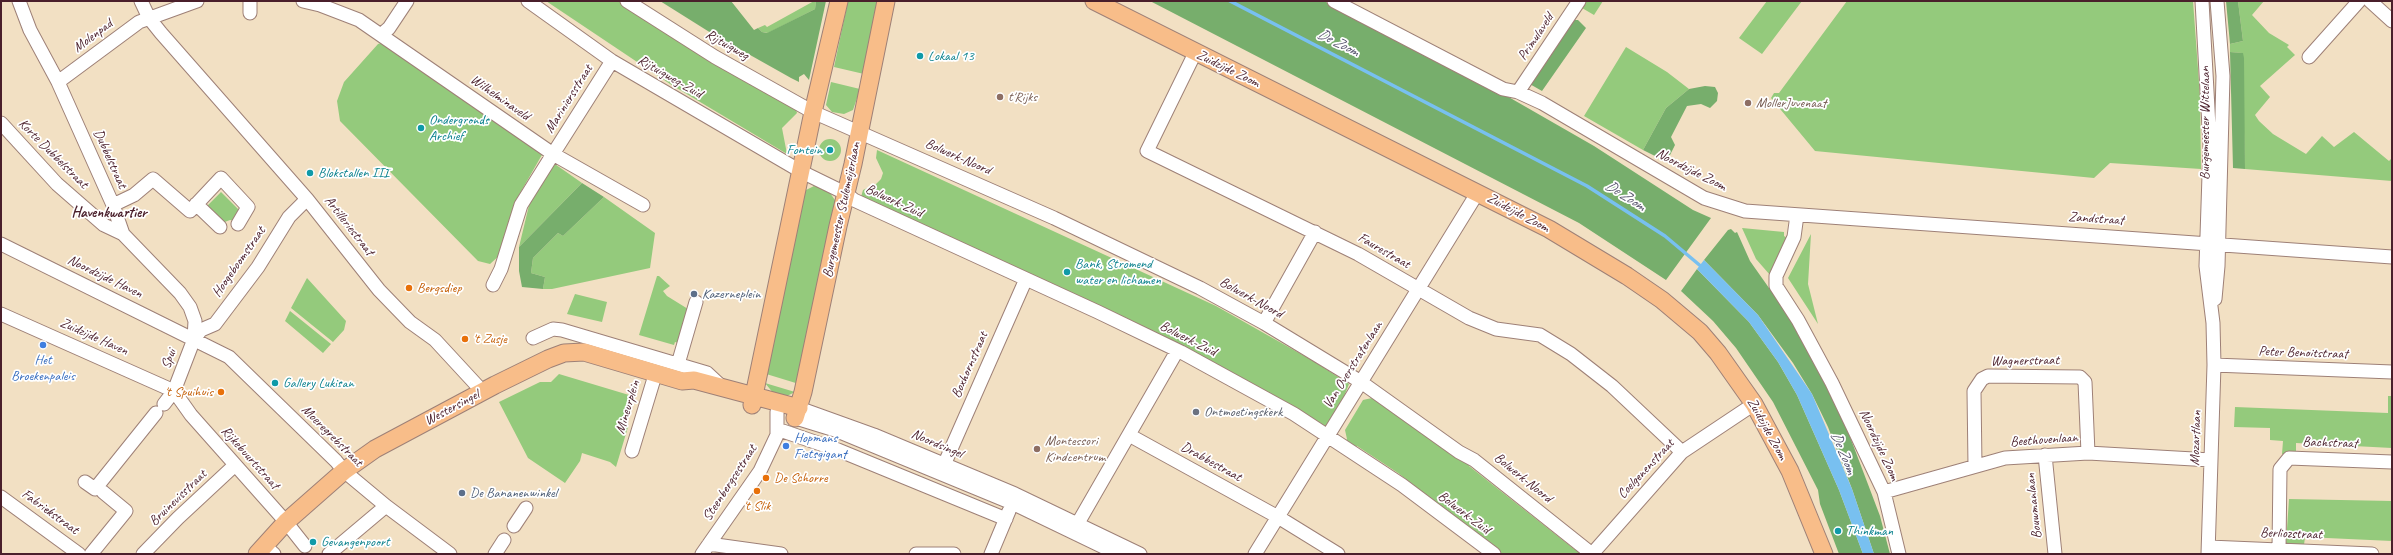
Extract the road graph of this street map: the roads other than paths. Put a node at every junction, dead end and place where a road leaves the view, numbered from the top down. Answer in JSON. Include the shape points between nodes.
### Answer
{"nodes":[{"id":1,"x":19,"y":1,"type":"edge"},
{"id":2,"x":141,"y":1,"type":"edge"},
{"id":3,"x":197,"y":1,"type":"edge"},
{"id":4,"x":303,"y":1,"type":"edge"},
{"id":5,"x":407,"y":1,"type":"edge"},
{"id":6,"x":528,"y":1,"type":"edge"},
{"id":7,"x":627,"y":1,"type":"edge"},
{"id":8,"x":839,"y":1,"type":"edge"},
{"id":9,"x":886,"y":1,"type":"edge"},
{"id":10,"x":1094,"y":1,"type":"edge"},
{"id":11,"x":1334,"y":1,"type":"edge"},
{"id":12,"x":1579,"y":1,"type":"edge"},
{"id":13,"x":2202,"y":1,"type":"edge"},
{"id":14,"x":2217,"y":1,"type":"edge"},
{"id":15,"x":2359,"y":1,"type":"edge"},
{"id":16,"x":2370,"y":1,"type":"edge"},
{"id":17,"x":149,"y":18,"type":"junction"},
{"id":18,"x":2392,"y":21,"type":"edge"},
{"id":19,"x":381,"y":35,"type":"junction"},
{"id":20,"x":1195,"y":53,"type":"junction"},
{"id":21,"x":2309,"y":57,"type":"dead end"},
{"id":22,"x":612,"y":61,"type":"junction"},
{"id":23,"x":58,"y":82,"type":"junction"},
{"id":24,"x":1518,"y":92,"type":"junction"},
{"id":25,"x":813,"y":112,"type":"junction"},
{"id":26,"x":1,"y":123,"type":"edge"},
{"id":27,"x":859,"y":132,"type":"junction"},
{"id":28,"x":553,"y":154,"type":"junction"},
{"id":29,"x":802,"y":172,"type":"junction"},
{"id":30,"x":1478,"y":192,"type":"junction"},
{"id":31,"x":845,"y":193,"type":"junction"},
{"id":32,"x":307,"y":199,"type":"junction"},
{"id":33,"x":196,"y":204,"type":"junction"},
{"id":34,"x":113,"y":205,"type":"junction"},
{"id":35,"x":643,"y":205,"type":"dead end"},
{"id":36,"x":1797,"y":215,"type":"junction"},
{"id":37,"x":238,"y":224,"type":"dead end"},
{"id":38,"x":220,"y":227,"type":"dead end"},
{"id":39,"x":1315,"y":232,"type":"junction"},
{"id":40,"x":123,"y":234,"type":"junction"},
{"id":41,"x":1,"y":244,"type":"edge"},
{"id":42,"x":2213,"y":244,"type":"junction"},
{"id":43,"x":2392,"y":258,"type":"edge"},
{"id":44,"x":1026,"y":279,"type":"junction"},
{"id":45,"x":493,"y":285,"type":"dead end"},
{"id":46,"x":1419,"y":290,"type":"junction"},
{"id":47,"x":696,"y":302,"type":"dead end"},
{"id":48,"x":1,"y":314,"type":"edge"},
{"id":49,"x":1264,"y":323,"type":"junction"},
{"id":50,"x":533,"y":338,"type":"dead end"},
{"id":51,"x":194,"y":339,"type":"junction"},
{"id":52,"x":1177,"y":351,"type":"junction"},
{"id":53,"x":678,"y":364,"type":"junction"},
{"id":54,"x":2214,"y":365,"type":"junction"},
{"id":55,"x":656,"y":372,"type":"junction"},
{"id":56,"x":2392,"y":372,"type":"edge"},
{"id":57,"x":682,"y":381,"type":"junction"},
{"id":58,"x":1361,"y":382,"type":"junction"},
{"id":59,"x":722,"y":387,"type":"junction"},
{"id":60,"x":174,"y":391,"type":"junction"},
{"id":61,"x":483,"y":392,"type":"junction"},
{"id":62,"x":753,"y":400,"type":"junction"},
{"id":63,"x":1754,"y":404,"type":"junction"},
{"id":64,"x":778,"y":407,"type":"junction"},
{"id":65,"x":797,"y":413,"type":"junction"},
{"id":66,"x":778,"y":429,"type":"junction"},
{"id":67,"x":1129,"y":435,"type":"junction"},
{"id":68,"x":1329,"y":436,"type":"junction"},
{"id":69,"x":632,"y":450,"type":"dead end"},
{"id":70,"x":1682,"y":452,"type":"junction"},
{"id":71,"x":2088,"y":453,"type":"junction"},
{"id":72,"x":2045,"y":455,"type":"junction"},
{"id":73,"x":2211,"y":460,"type":"junction"},
{"id":74,"x":2392,"y":462,"type":"edge"},
{"id":75,"x":235,"y":465,"type":"junction"},
{"id":76,"x":944,"y":465,"type":"junction"},
{"id":77,"x":1975,"y":466,"type":"junction"},
{"id":78,"x":344,"y":471,"type":"junction"},
{"id":79,"x":85,"y":482,"type":"dead end"},
{"id":80,"x":103,"y":492,"type":"dead end"},
{"id":81,"x":1884,"y":492,"type":"junction"},
{"id":82,"x":1,"y":497,"type":"edge"},
{"id":83,"x":1014,"y":498,"type":"junction"},
{"id":84,"x":386,"y":506,"type":"junction"},
{"id":85,"x":526,"y":508,"type":"dead end"},
{"id":86,"x":1278,"y":517,"type":"junction"},
{"id":87,"x":1006,"y":519,"type":"junction"},
{"id":88,"x":1059,"y":520,"type":"junction"},
{"id":89,"x":286,"y":522,"type":"junction"},
{"id":90,"x":1078,"y":523,"type":"junction"},
{"id":91,"x":514,"y":526,"type":"dead end"},
{"id":92,"x":504,"y":540,"type":"dead end"},
{"id":93,"x":305,"y":546,"type":"dead end"},
{"id":94,"x":706,"y":549,"type":"edge"},
{"id":95,"x":2279,"y":549,"type":"junction"},
{"id":96,"x":2208,"y":550,"type":"edge"},
{"id":97,"x":265,"y":551,"type":"edge"},
{"id":98,"x":1484,"y":552,"type":"edge"},
{"id":99,"x":79,"y":554,"type":"edge"},
{"id":100,"x":91,"y":554,"type":"edge"},
{"id":101,"x":143,"y":554,"type":"edge"},
{"id":102,"x":329,"y":554,"type":"edge"},
{"id":103,"x":450,"y":554,"type":"edge"},
{"id":104,"x":495,"y":554,"type":"edge"},
{"id":105,"x":781,"y":554,"type":"edge"},
{"id":106,"x":916,"y":554,"type":"edge"},
{"id":107,"x":954,"y":554,"type":"edge"},
{"id":108,"x":991,"y":554,"type":"edge"},
{"id":109,"x":1118,"y":554,"type":"edge"},
{"id":110,"x":1140,"y":554,"type":"edge"},
{"id":111,"x":1255,"y":554,"type":"edge"},
{"id":112,"x":1338,"y":554,"type":"edge"},
{"id":113,"x":1592,"y":554,"type":"edge"},
{"id":114,"x":1824,"y":554,"type":"edge"},
{"id":115,"x":1899,"y":554,"type":"edge"},
{"id":116,"x":2055,"y":554,"type":"edge"},
{"id":117,"x":2372,"y":554,"type":"edge"}],
"edges":[{"from":1,"to":23,"type":"street","name":"Dubbelstraat","via":[[30,30]]},
{"from":2,"to":17,"type":"street","name":"Artilleriestraat"},
{"from":3,"to":17,"type":"street"},
{"from":4,"to":19,"type":"street","name":"Wilhelminaveld","via":[[359,20]]},
{"from":5,"to":19,"type":"street","via":[[389,28]]},
{"from":6,"to":22,"type":"street","name":"Rijtuigweg-Zuid"},
{"from":7,"to":25,"type":"street","name":"Rijtuigweg","via":[[714,57]]},
{"from":8,"to":25,"type":"main road"},
{"from":9,"to":27,"type":"main road","name":"Burgemeester Stulemeijerlaan"},
{"from":10,"to":20,"type":"main road","name":"Zuidzijde Zoom"},
{"from":11,"to":24,"type":"street","name":"Noordzijde Zoom","via":[[1503,89]]},
{"from":12,"to":24,"type":"street","name":"Primulaveld"},
{"from":13,"to":42,"type":"street","name":"Burgemeester Wittelaan"},
{"from":14,"to":42,"type":"street","name":"Burgemeester Wittelaan","via":[[2223,76]]},
{"from":15,"to":21,"type":"street"},
{"from":16,"to":18,"type":"street"},
{"from":17,"to":23,"type":"street","name":"Molenpad","via":[[139,22]]},
{"from":17,"to":32,"type":"street","name":"Artilleriestraat"},
{"from":19,"to":28,"type":"street","name":"Wilhelminaveld"},
{"from":20,"to":30,"type":"main road","name":"Zuidzijde Zoom"},
{"from":20,"to":39,"type":"street","name":"Faurestraat","via":[[1147,151]]},
{"from":22,"to":28,"type":"street","name":"Mariniersstraat"},
{"from":22,"to":29,"type":"street","name":"Rijtuigweg-Zuid"},
{"from":23,"to":34,"type":"street","name":"Dubbelstraat"},
{"from":24,"to":36,"type":"street","name":"Noordzijde Zoom","via":[[1704,198],[1745,211]]},
{"from":25,"to":27,"type":"street","name":"Rijtuigweg"},
{"from":25,"to":29,"type":"main road"},
{"from":26,"to":40,"type":"street","name":"Korte Dubbelstraat","via":[[57,184],[104,225]]},
{"from":27,"to":31,"type":"main road","name":"Burgemeester Stulemeijerlaan"},
{"from":27,"to":49,"type":"street","name":"Bolwerk-Noord","via":[[1054,218],[1200,288]]},
{"from":28,"to":35,"type":"street","name":"Wilhelminaveld"},
{"from":28,"to":45,"type":"street","via":[[521,205],[501,269]]},
{"from":29,"to":31,"type":"street","name":"Bolwerk-Zuid"},
{"from":29,"to":62,"type":"main road"},
{"from":30,"to":46,"type":"street","name":"Van Overstratenlaan"},
{"from":30,"to":63,"type":"main road","name":"Zuidzijde Zoom","via":[[1556,233],[1668,304],[1700,332]]},
{"from":31,"to":44,"type":"street","name":"Bolwerk-Zuid","via":[[854,200]]},
{"from":31,"to":65,"type":"main road","name":"Burgemeester Stulemeijerlaan"},
{"from":32,"to":51,"type":"street","name":"Hoogeboomstraat","via":[[289,217],[258,267],[215,324],[201,330]]},
{"from":32,"to":61,"type":"street","name":"Artilleriestraat","via":[[379,290],[410,322],[435,340]]},
{"from":33,"to":34,"type":"street","via":[[190,211],[153,179],[134,195]]},
{"from":33,"to":37,"type":"street","via":[[221,178],[248,207]]},
{"from":33,"to":38,"type":"street"},
{"from":34,"to":40,"type":"street","name":"Dubbelstraat"},
{"from":36,"to":42,"type":"street","name":"Zandstraat"},
{"from":36,"to":81,"type":"street","name":"Noordzijde Zoom","via":[[1794,237],[1776,276],[1776,286],[1829,377]]},
{"from":39,"to":46,"type":"street","name":"Faurestraat"},
{"from":39,"to":49,"type":"street"},
{"from":40,"to":51,"type":"street","name":"Dubbelstraat","via":[[180,293],[190,307],[195,321]]},
{"from":41,"to":51,"type":"street","name":"Noordzijde Haven"},
{"from":42,"to":43,"type":"street","name":"Zandstraat"},
{"from":42,"to":54,"type":"street","name":"Mozartlaan","via":[[2206,266],[2213,323]]},
{"from":44,"to":52,"type":"street","name":"Bolwerk-Zuid"},
{"from":44,"to":76,"type":"street","name":"Boxhornstraat"},
{"from":46,"to":58,"type":"street","name":"Van Overstratenlaan"},
{"from":46,"to":70,"type":"street","name":"Faurestraat","via":[[1469,318],[1496,329],[1540,335],[1571,354],[1612,386]]},
{"from":47,"to":53,"type":"street"},
{"from":48,"to":60,"type":"street","name":"Zuidzijde Haven"},
{"from":49,"to":58,"type":"street","name":"Bolwerk-Noord"},
{"from":50,"to":53,"type":"street","name":"Westersingel","via":[[553,329],[562,330]]},
{"from":51,"to":60,"type":"street","name":"Spui"},
{"from":51,"to":78,"type":"street","name":"Moeregrebstraat","via":[[229,356]]},
{"from":52,"to":67,"type":"street"},
{"from":52,"to":68,"type":"street","name":"Bolwerk-Zuid","via":[[1294,414]]},
{"from":53,"to":59,"type":"street","name":"Westersingel","via":[[707,373]]},
{"from":54,"to":56,"type":"street","name":"Peter Benoitstraat"},
{"from":54,"to":73,"type":"street","name":"Mozartlaan"},
{"from":55,"to":57,"type":"main road","name":"Westersingel"},
{"from":55,"to":61,"type":"main road","name":"Westersingel","via":[[584,352],[564,353]]},
{"from":55,"to":69,"type":"street","name":"Mineurplein"},
{"from":57,"to":59,"type":"main road","name":"Westersingel","via":[[694,380]]},
{"from":57,"to":62,"type":"main road","name":"Westersingel","via":[[689,388]]},
{"from":58,"to":68,"type":"street","name":"Van Overstratenlaan"},
{"from":58,"to":113,"type":"street","name":"Bolwerk-Noord","via":[[1474,460]]},
{"from":59,"to":62,"type":"main road","name":"Westersingel"},
{"from":60,"to":75,"type":"street","name":"Rijkebuurtstraat","via":[[191,415]]},
{"from":60,"to":79,"type":"street","via":[[95,489]]},
{"from":61,"to":78,"type":"main road","name":"Westersingel","via":[[375,449]]},
{"from":62,"to":64,"type":"main road","name":"Westersingel"},
{"from":63,"to":70,"type":"street","name":"Coelgenenstraat"},
{"from":63,"to":114,"type":"main road","name":"Zuidzijde Zoom","via":[[1790,471]]},
{"from":64,"to":65,"type":"main road","name":"Westersingel"},
{"from":64,"to":66,"type":"street","name":"Steenbergsestraat"},
{"from":65,"to":76,"type":"street","name":"Noordsingel","via":[[874,435]]},
{"from":65,"to":83,"type":"street","name":"Noordsingel"},
{"from":66,"to":87,"type":"street","via":[[838,450]]},
{"from":66,"to":94,"type":"street","name":"Steenbergsestraat","via":[[760,471]]},
{"from":67,"to":86,"type":"street","name":"Drabbestraat"},
{"from":67,"to":90,"type":"street"},
{"from":68,"to":86,"type":"street","name":"Van Overstratenlaan"},
{"from":68,"to":98,"type":"street","name":"Bolwerk-Zuid","via":[[1402,485]]},
{"from":70,"to":113,"type":"street","name":"Coelgenenstraat"},
{"from":71,"to":72,"type":"street","name":"Beethovenlaan"},
{"from":71,"to":73,"type":"street","name":"Beethovenlaan"},
{"from":71,"to":77,"type":"street","name":"Wagnerstraat","via":[[2085,382],[2080,377],[1988,376],[1982,379],[1974,391]]},
{"from":72,"to":77,"type":"street","name":"Beethovenlaan","via":[[2005,458]]},
{"from":72,"to":116,"type":"street","name":"Bouwmanlaan"},
{"from":73,"to":96,"type":"street","name":"Mozartlaan"},
{"from":74,"to":95,"type":"street","name":"Bachstraat","via":[[2289,458],[2280,470]]},
{"from":75,"to":89,"type":"street","name":"Rijkebuurtstraat"},
{"from":75,"to":101,"type":"street","name":"Bruinevisstraat"},
{"from":76,"to":83,"type":"street","name":"Noordsingel"},
{"from":77,"to":81,"type":"street","name":"Beethovenlaan"},
{"from":78,"to":84,"type":"street","name":"Moeregrebstraat"},
{"from":78,"to":89,"type":"main road","name":"Westersingel"},
{"from":80,"to":100,"type":"street","via":[[126,511]]},
{"from":81,"to":115,"type":"street","name":"Noordzijde Zoom"},
{"from":82,"to":99,"type":"street","name":"Fabriekstraat"},
{"from":83,"to":87,"type":"street"},
{"from":83,"to":88,"type":"street","name":"Noordsingel"},
{"from":84,"to":102,"type":"street"},
{"from":84,"to":103,"type":"street","name":"Moeregrebstraat"},
{"from":85,"to":91,"type":"street"},
{"from":86,"to":111,"type":"street","name":"Van Overstratenlaan"},
{"from":86,"to":112,"type":"street","name":"Drabbestraat"},
{"from":87,"to":108,"type":"street"},
{"from":88,"to":90,"type":"street","name":"Noordsingel"},
{"from":88,"to":109,"type":"street","name":"Noordsingel"},
{"from":89,"to":93,"type":"street","name":"Rijkebuurtstraat"},
{"from":89,"to":97,"type":"main road","name":"Westersingel"},
{"from":90,"to":110,"type":"street","name":"Noordsingel"},
{"from":92,"to":104,"type":"street"},
{"from":94,"to":105,"type":"street"},
{"from":95,"to":96,"type":"street","name":"Berliozstraat"},
{"from":95,"to":117,"type":"street","name":"Berliozstraat"},
{"from":106,"to":107,"type":"street"}]}
